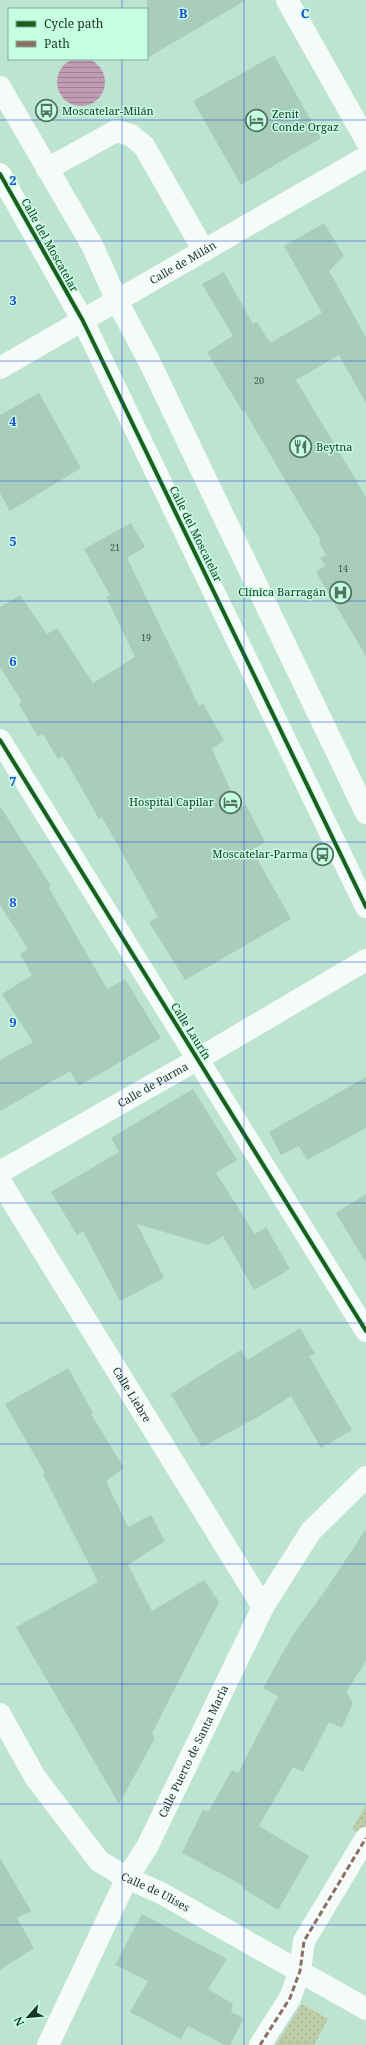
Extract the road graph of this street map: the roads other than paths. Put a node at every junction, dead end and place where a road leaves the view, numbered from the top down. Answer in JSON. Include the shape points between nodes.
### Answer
{"nodes":[{"id":1,"x":287,"y":0,"type":"edge"},
{"id":2,"x":0,"y":87,"type":"edge"},
{"id":3,"x":366,"y":140,"type":"edge"},
{"id":4,"x":366,"y":157,"type":"edge"},
{"id":5,"x":47,"y":169,"type":"junction"},
{"id":6,"x":0,"y":174,"type":"edge"},
{"id":7,"x":204,"y":250,"type":"junction"},
{"id":8,"x":117,"y":301,"type":"junction"},
{"id":9,"x":83,"y":321,"type":"junction"},
{"id":10,"x":0,"y":368,"type":"edge"},
{"id":11,"x":0,"y":740,"type":"edge"},
{"id":12,"x":366,"y":813,"type":"edge"},
{"id":13,"x":366,"y":907,"type":"edge"},
{"id":14,"x":366,"y":960,"type":"edge"},
{"id":15,"x":198,"y":1059,"type":"junction"},
{"id":16,"x":0,"y":1172,"type":"edge"},
{"id":17,"x":0,"y":1181,"type":"edge"},
{"id":18,"x":366,"y":1331,"type":"edge"},
{"id":19,"x":366,"y":1477,"type":"edge"},
{"id":20,"x":263,"y":1607,"type":"junction"},
{"id":21,"x":0,"y":1714,"type":"edge"},
{"id":22,"x":366,"y":1838,"type":"edge"},
{"id":23,"x":127,"y":1878,"type":"junction"},
{"id":24,"x":300,"y":1971,"type":"junction"},
{"id":25,"x":366,"y":2009,"type":"edge"},
{"id":26,"x":48,"y":2045,"type":"edge"},
{"id":27,"x":260,"y":2045,"type":"edge"}],
"edges":[{"from":1,"to":3,"type":"street"},
{"from":2,"to":5,"type":"street"},
{"from":4,"to":7,"type":"street","name":"Calle de Milán"},
{"from":5,"to":7,"type":"street","via":[[116,131],[131,135],[144,146]]},
{"from":5,"to":8,"type":"street","via":[[92,245]]},
{"from":6,"to":9,"type":"street","name":"Calle del Moscatelar"},
{"from":7,"to":8,"type":"street","name":"Calle de Milán"},
{"from":8,"to":9,"type":"street","name":"Calle de Milán"},
{"from":8,"to":12,"type":"street","via":[[149,361]]},
{"from":9,"to":10,"type":"street","name":"Calle de Milán"},
{"from":9,"to":13,"type":"street","name":"Calle del Moscatelar"},
{"from":11,"to":15,"type":"street","name":"Calle Laurín"},
{"from":14,"to":15,"type":"street","name":"Calle de Parma"},
{"from":15,"to":16,"type":"street","name":"Calle de Parma"},
{"from":15,"to":18,"type":"street","name":"Calle Laurín"},
{"from":17,"to":20,"type":"street","name":"Calle Liebre"},
{"from":19,"to":20,"type":"street","name":"Calle Puerto de Santa María","via":[[311,1531]]},
{"from":20,"to":23,"type":"street","name":"Calle Puerto de Santa María","via":[[147,1846]]},
{"from":21,"to":23,"type":"street","name":"Calle de Ulises","via":[[35,1777],[99,1861]]},
{"from":22,"to":24,"type":"street","via":[[304,1941]]},
{"from":23,"to":24,"type":"street","name":"Calle de Ulises","via":[[161,1893]]},
{"from":23,"to":26,"type":"street","name":"Calle Puerto de Santa María"},
{"from":24,"to":25,"type":"street","name":"Calle de Ulises"},
{"from":24,"to":27,"type":"street","via":[[290,1998]]}]}
